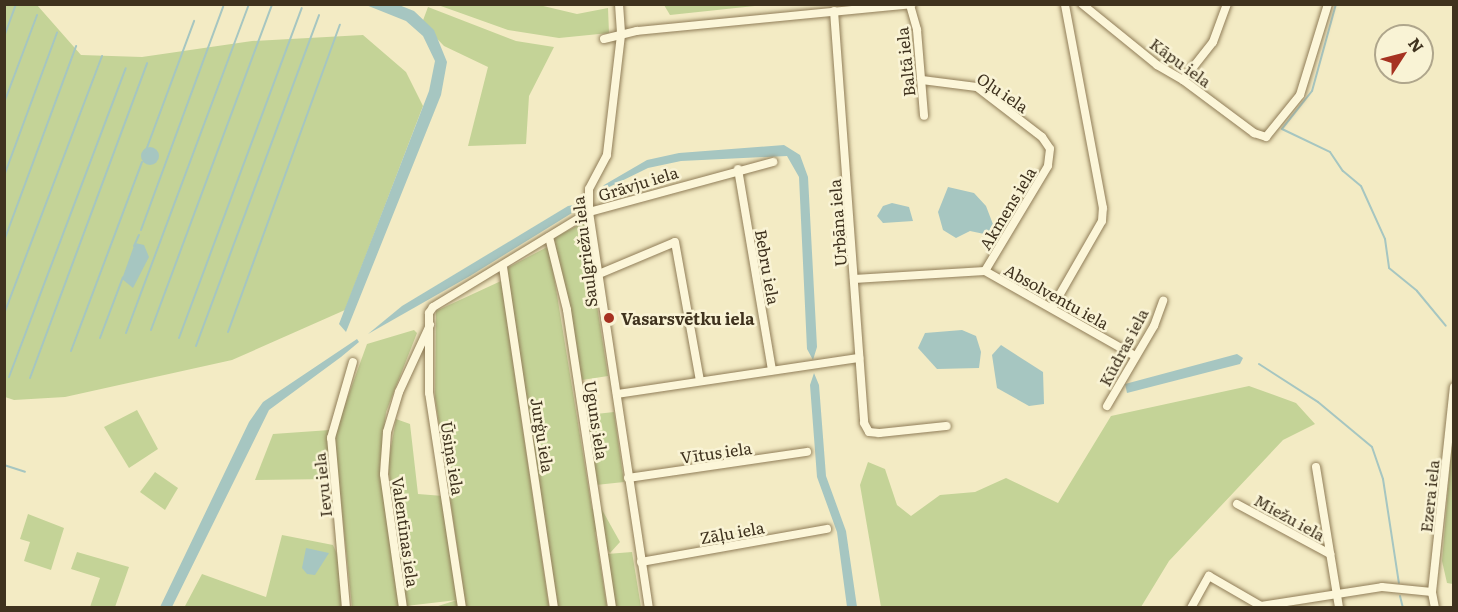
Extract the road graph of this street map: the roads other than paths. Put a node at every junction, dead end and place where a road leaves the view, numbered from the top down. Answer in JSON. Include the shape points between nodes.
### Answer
{"nodes":[{"id":1,"x":619,"y":4,"type":"edge"},
{"id":2,"x":1065,"y":4,"type":"edge"},
{"id":3,"x":1082,"y":4,"type":"edge"},
{"id":4,"x":1227,"y":4,"type":"edge"},
{"id":5,"x":1328,"y":4,"type":"edge"},
{"id":6,"x":911,"y":5,"type":"edge"},
{"id":7,"x":834,"y":11,"type":"junction"},
{"id":8,"x":621,"y":35,"type":"junction"},
{"id":9,"x":604,"y":39,"type":"dead end"},
{"id":10,"x":922,"y":80,"type":"junction"},
{"id":11,"x":1183,"y":80,"type":"junction"},
{"id":12,"x":924,"y":116,"type":"dead end"},
{"id":13,"x":1050,"y":158,"type":"joint"},
{"id":14,"x":773,"y":162,"type":"dead end"},
{"id":15,"x":738,"y":168,"type":"junction"},
{"id":16,"x":590,"y":212,"type":"junction"},
{"id":17,"x":549,"y":237,"type":"junction"},
{"id":18,"x":502,"y":267,"type":"junction"},
{"id":19,"x":985,"y":271,"type":"junction"},
{"id":20,"x":599,"y":274,"type":"junction"},
{"id":21,"x":854,"y":279,"type":"junction"},
{"id":22,"x":1163,"y":301,"type":"dead end"},
{"id":23,"x":1052,"y":308,"type":"junction"},
{"id":24,"x":429,"y":313,"type":"joint"},
{"id":25,"x":430,"y":326,"type":"junction"},
{"id":26,"x":1135,"y":356,"type":"junction"},
{"id":27,"x":860,"y":358,"type":"junction"},
{"id":28,"x":353,"y":362,"type":"dead end"},
{"id":29,"x":772,"y":370,"type":"junction"},
{"id":30,"x":700,"y":381,"type":"junction"},
{"id":31,"x":1454,"y":387,"type":"edge"},
{"id":32,"x":616,"y":394,"type":"junction"},
{"id":33,"x":1107,"y":406,"type":"dead end"},
{"id":34,"x":947,"y":426,"type":"dead end"},
{"id":35,"x":807,"y":452,"type":"dead end"},
{"id":36,"x":1316,"y":467,"type":"dead end"},
{"id":37,"x":628,"y":478,"type":"junction"},
{"id":38,"x":1237,"y":504,"type":"dead end"},
{"id":39,"x":827,"y":529,"type":"dead end"},
{"id":40,"x":1330,"y":554,"type":"junction"},
{"id":41,"x":641,"y":562,"type":"junction"},
{"id":42,"x":1432,"y":592,"type":"junction"},
{"id":43,"x":1336,"y":593,"type":"junction"},
{"id":44,"x":1262,"y":607,"type":"edge"},
{"id":45,"x":346,"y":608,"type":"edge"},
{"id":46,"x":403,"y":608,"type":"edge"},
{"id":47,"x":462,"y":608,"type":"edge"},
{"id":48,"x":554,"y":608,"type":"edge"},
{"id":49,"x":612,"y":608,"type":"edge"},
{"id":50,"x":649,"y":608,"type":"edge"},
{"id":51,"x":1191,"y":608,"type":"edge"},
{"id":52,"x":1339,"y":608,"type":"edge"},
{"id":53,"x":1435,"y":608,"type":"edge"}],
"edges":[{"from":1,"to":8,"type":"street","name":"Saulgriežu iela"},
{"from":2,"to":23,"type":"street","via":[[1103,208],[1102,220]]},
{"from":3,"to":11,"type":"street","name":"Kāpu iela","via":[[1157,65]]},
{"from":4,"to":11,"type":"street","via":[[1214,42]]},
{"from":5,"to":11,"type":"street","name":"Kāpu iela","via":[[1300,95],[1266,137],[1254,133]]},
{"from":6,"to":7,"type":"street"},
{"from":6,"to":10,"type":"street","name":"Baltā iela"},
{"from":7,"to":8,"type":"street"},
{"from":7,"to":21,"type":"street","name":"Urbāna iela"},
{"from":8,"to":9,"type":"street"},
{"from":8,"to":16,"type":"street","name":"Saulgriežu iela","via":[[607,155],[589,189]]},
{"from":10,"to":12,"type":"street","name":"Baltā iela"},
{"from":10,"to":13,"type":"street","name":"Oļu iela","via":[[977,87],[1042,136]]},
{"from":13,"to":19,"type":"street","name":"Akmens iela"},
{"from":14,"to":15,"type":"street","name":"Grāvju iela"},
{"from":15,"to":16,"type":"street","name":"Grāvju iela"},
{"from":15,"to":29,"type":"street","name":"Bebru iela"},
{"from":16,"to":17,"type":"street","name":"Grāvju iela"},
{"from":16,"to":20,"type":"street","name":"Saulgriežu iela"},
{"from":17,"to":18,"type":"street","name":"Grāvju iela"},
{"from":17,"to":49,"type":"street","name":"Uguns iela","via":[[567,310]]},
{"from":18,"to":24,"type":"street","name":"Grāvju iela"},
{"from":18,"to":48,"type":"street","name":"Jurģu iela"},
{"from":19,"to":21,"type":"street","name":"Absolventu iela"},
{"from":19,"to":23,"type":"street","name":"Absolventu iela"},
{"from":20,"to":30,"type":"street","via":[[675,242]]},
{"from":20,"to":32,"type":"street","name":"Saulgriežu iela"},
{"from":21,"to":27,"type":"street","name":"Urbāna iela"},
{"from":22,"to":26,"type":"street","name":"Kūdras iela"},
{"from":23,"to":26,"type":"street","name":"Absolventu iela"},
{"from":24,"to":25,"type":"street","name":"Ūsiņa iela"},
{"from":25,"to":46,"type":"street","name":"Valentīnas iela","via":[[399,392],[387,432],[384,474]]},
{"from":25,"to":47,"type":"street","name":"Ūsiņa iela","via":[[429,393]]},
{"from":26,"to":33,"type":"street","name":"Kūdras iela"},
{"from":27,"to":29,"type":"street"},
{"from":27,"to":34,"type":"street","name":"Urbāna iela","via":[[864,423],[869,432]]},
{"from":28,"to":45,"type":"street","name":"Ievu iela","via":[[331,438]]},
{"from":29,"to":30,"type":"street"},
{"from":30,"to":32,"type":"street"},
{"from":31,"to":42,"type":"street","name":"Ezera iela"},
{"from":32,"to":37,"type":"street","name":"Saulgriežu iela"},
{"from":35,"to":37,"type":"street","name":"Vītus iela"},
{"from":36,"to":40,"type":"street"},
{"from":37,"to":41,"type":"street","name":"Saulgriežu iela"},
{"from":38,"to":40,"type":"street","name":"Miežu iela"},
{"from":39,"to":41,"type":"street","name":"Zāļu iela"},
{"from":40,"to":43,"type":"street"},
{"from":41,"to":50,"type":"street","name":"Saulgriežu iela"},
{"from":42,"to":43,"type":"street","via":[[1382,587]]},
{"from":42,"to":53,"type":"street","name":"Ezera iela"},
{"from":43,"to":44,"type":"street"},
{"from":43,"to":52,"type":"street"},
{"from":44,"to":51,"type":"street","via":[[1209,576]]}]}
